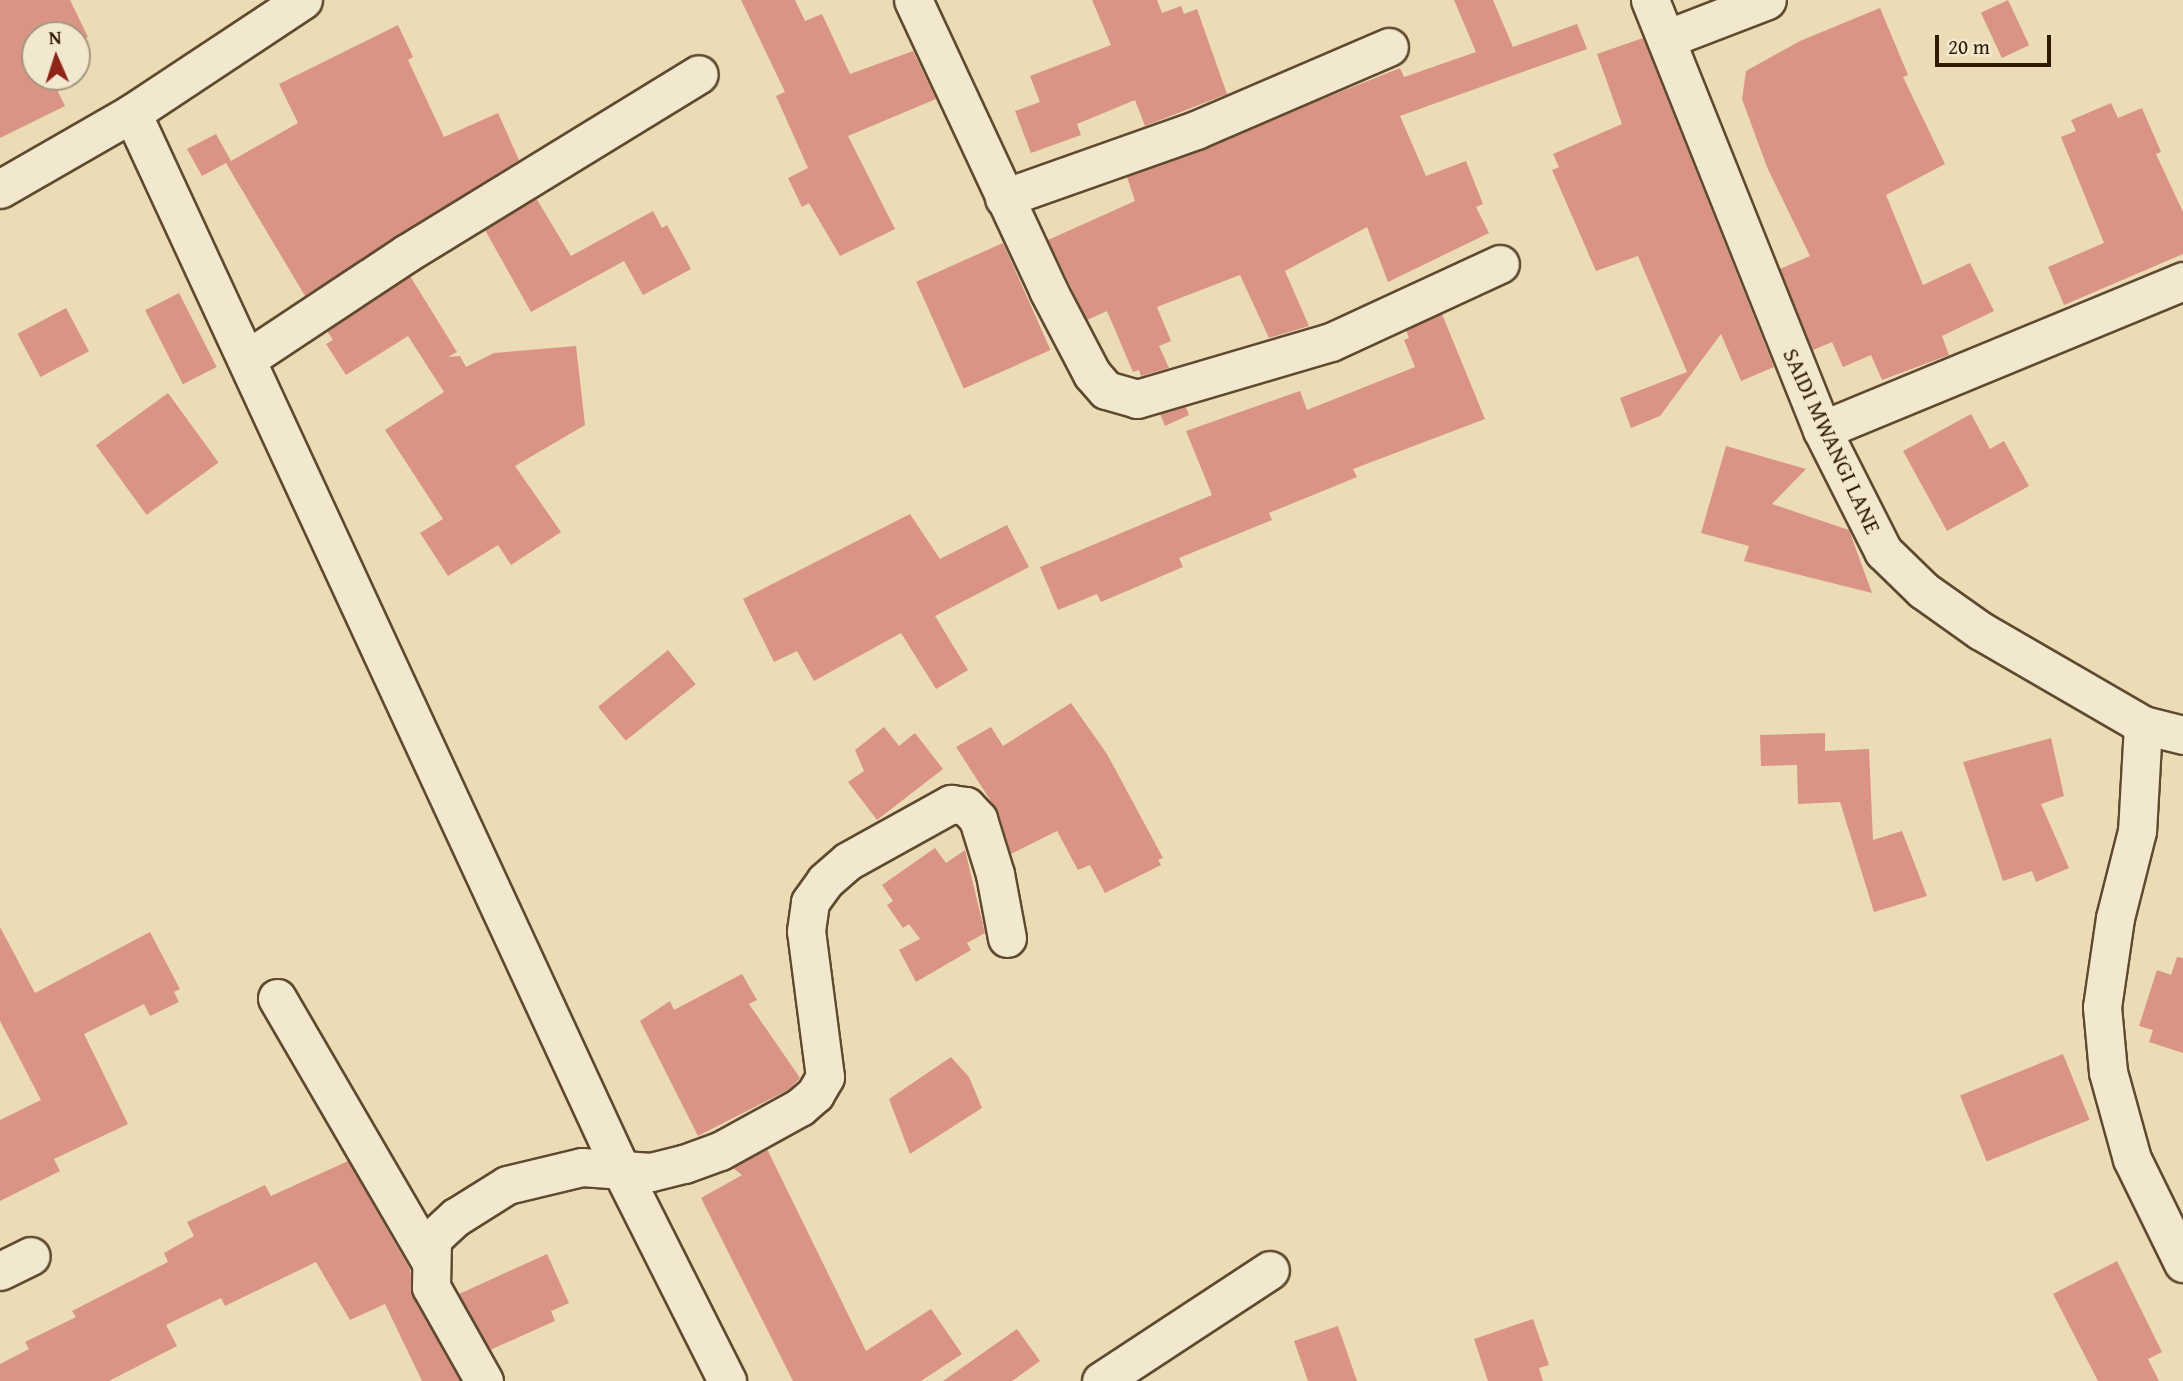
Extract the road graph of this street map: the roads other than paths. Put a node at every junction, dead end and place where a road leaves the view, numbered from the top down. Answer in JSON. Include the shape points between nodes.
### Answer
{"nodes":[{"id":1,"x":913,"y":0,"type":"edge"},
{"id":2,"x":1650,"y":0,"type":"edge"},
{"id":3,"x":1766,"y":0,"type":"edge"},
{"id":4,"x":300,"y":1,"type":"edge"},
{"id":5,"x":1666,"y":39,"type":"junction"},
{"id":6,"x":1389,"y":47,"type":"dead end"},
{"id":7,"x":699,"y":74,"type":"dead end"},
{"id":8,"x":132,"y":113,"type":"junction"},
{"id":9,"x":0,"y":188,"type":"edge"},
{"id":10,"x":1004,"y":198,"type":"junction"},
{"id":11,"x":1500,"y":264,"type":"dead end"},
{"id":12,"x":2183,"y":281,"type":"edge"},
{"id":13,"x":247,"y":359,"type":"junction"},
{"id":14,"x":1822,"y":430,"type":"junction"},
{"id":15,"x":2143,"y":725,"type":"junction"},
{"id":16,"x":2183,"y":735,"type":"edge"},
{"id":17,"x":1007,"y":938,"type":"dead end"},
{"id":18,"x":277,"y":998,"type":"dead end"},
{"id":19,"x":622,"y":1172,"type":"junction"},
{"id":20,"x":429,"y":1259,"type":"junction"},
{"id":21,"x":2183,"y":1263,"type":"edge"},
{"id":22,"x":1270,"y":1270,"type":"dead end"},
{"id":23,"x":484,"y":1381,"type":"edge"},
{"id":24,"x":727,"y":1381,"type":"edge"},
{"id":25,"x":1101,"y":1381,"type":"edge"}],
"edges":[{"from":1,"to":10,"type":"street"},
{"from":2,"to":5,"type":"street","name":"SAIDI MWANGI LANE"},
{"from":3,"to":5,"type":"street"},
{"from":4,"to":8,"type":"street"},
{"from":5,"to":14,"type":"street","name":"SAIDI MWANGI LANE"},
{"from":6,"to":10,"type":"street","via":[[1196,130]]},
{"from":7,"to":13,"type":"street","via":[[407,253]]},
{"from":8,"to":9,"type":"street"},
{"from":8,"to":13,"type":"street"},
{"from":10,"to":11,"type":"street","via":[[1092,374],[1106,390],[1126,399],[1331,342]]},
{"from":12,"to":14,"type":"street"},
{"from":13,"to":19,"type":"street"},
{"from":14,"to":15,"type":"street","name":"SAIDI MWANGI LANE","via":[[1883,551],[1923,590],[1981,631]]},
{"from":15,"to":16,"type":"street","name":"SAIDI MWANGI LANE"},
{"from":15,"to":21,"type":"street","via":[[2137,831],[2115,918],[2102,1007],[2108,1072],[2132,1159]]},
{"from":17,"to":19,"type":"street","via":[[978,819],[966,806],[951,804],[848,861],[810,902],[806,931],[825,1077],[815,1094],[720,1151],[651,1172]]},
{"from":18,"to":20,"type":"street"},
{"from":19,"to":20,"type":"street","via":[[582,1167],[507,1185],[432,1238]]},
{"from":19,"to":24,"type":"street"},
{"from":20,"to":23,"type":"street","via":[[432,1287]]},
{"from":22,"to":25,"type":"street"}]}
